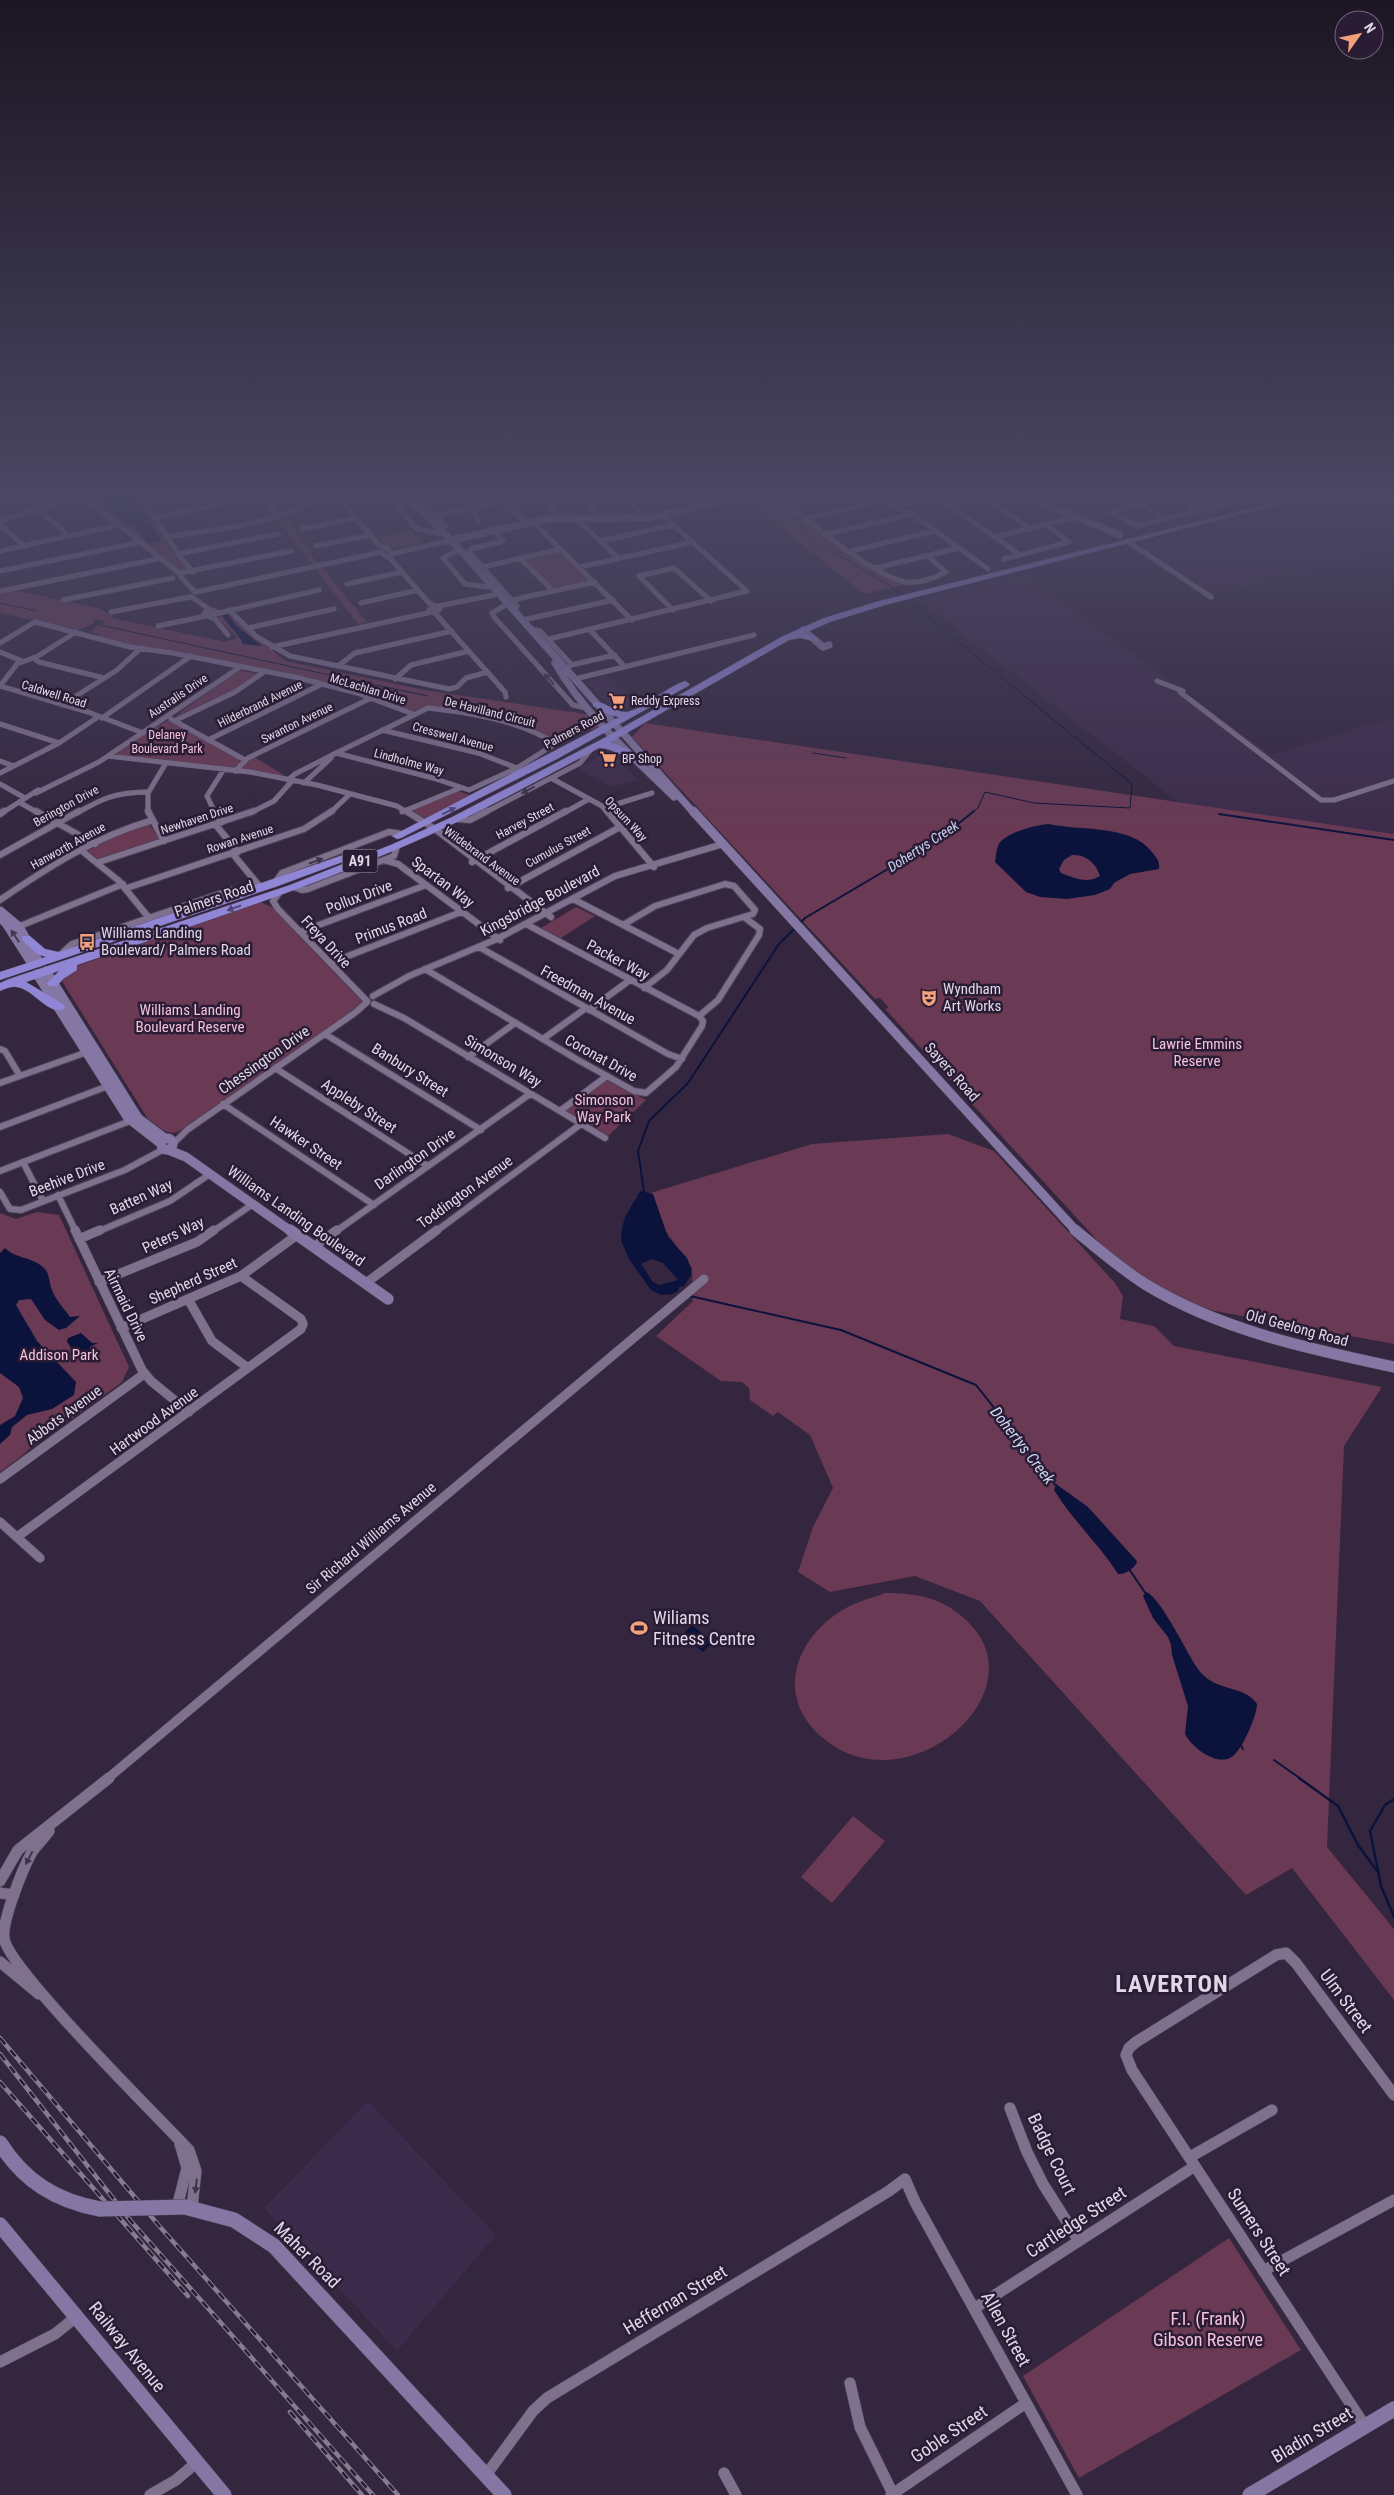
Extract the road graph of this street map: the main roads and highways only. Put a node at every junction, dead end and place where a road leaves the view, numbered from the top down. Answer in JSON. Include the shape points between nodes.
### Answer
{"nodes":[{"id":1,"x":507,"y":608,"type":"edge"},
{"id":2,"x":512,"y":608,"type":"edge"},
{"id":3,"x":854,"y":608,"type":"edge"},
{"id":4,"x":856,"y":608,"type":"edge"},
{"id":5,"x":837,"y":616,"type":"junction"},
{"id":6,"x":524,"y":624,"type":"junction"},
{"id":7,"x":799,"y":628,"type":"junction"},
{"id":8,"x":815,"y":637,"type":"junction"},
{"id":9,"x":596,"y":704,"type":"junction"},
{"id":10,"x":631,"y":714,"type":"junction"},
{"id":11,"x":596,"y":720,"type":"junction"},
{"id":12,"x":616,"y":732,"type":"junction"},
{"id":13,"x":579,"y":742,"type":"junction"},
{"id":14,"x":595,"y":746,"type":"junction"},
{"id":15,"x":629,"y":754,"type":"junction"},
{"id":16,"x":427,"y":827,"type":"junction"},
{"id":17,"x":709,"y":827,"type":"junction"},
{"id":18,"x":277,"y":888,"type":"junction"},
{"id":19,"x":0,"y":911,"type":"edge"},
{"id":20,"x":0,"y":918,"type":"edge"},
{"id":21,"x":26,"y":938,"type":"junction"},
{"id":22,"x":95,"y":954,"type":"junction"},
{"id":23,"x":60,"y":956,"type":"junction"},
{"id":24,"x":36,"y":966,"type":"junction"},
{"id":25,"x":0,"y":974,"type":"edge"},
{"id":26,"x":12,"y":982,"type":"junction"},
{"id":27,"x":53,"y":983,"type":"junction"},
{"id":28,"x":0,"y":986,"type":"edge"},
{"id":29,"x":59,"y":1007,"type":"junction"},
{"id":30,"x":91,"y":1051,"type":"junction"},
{"id":31,"x":167,"y":1144,"type":"junction"},
{"id":32,"x":388,"y":1299,"type":"dead end"},
{"id":33,"x":1195,"y":1310,"type":"joint"},
{"id":34,"x":1394,"y":1367,"type":"edge"},
{"id":35,"x":0,"y":2143,"type":"edge"},
{"id":36,"x":0,"y":2225,"type":"edge"},
{"id":37,"x":1394,"y":2409,"type":"edge"},
{"id":38,"x":224,"y":2495,"type":"edge"},
{"id":39,"x":504,"y":2495,"type":"edge"},
{"id":40,"x":1250,"y":2495,"type":"edge"}],
"edges":[{"from":1,"to":6,"type":"main road","name":"Sayers Road"},
{"from":2,"to":6,"type":"main road","name":"Sayers Road"},
{"from":3,"to":7,"type":"highway","name":"Palmers Road","number":"A91"},
{"from":4,"to":5,"type":"highway","name":"Palmers Road","number":"A91"},
{"from":5,"to":7,"type":"highway","name":"Palmers Road","number":"A91"},
{"from":5,"to":8,"type":"highway","via":[[816,631]]},
{"from":6,"to":9,"type":"main road","name":"Sayers Road","via":[[568,667]]},
{"from":6,"to":11,"type":"main road","name":"Sayers Road","via":[[555,662],[565,683]]},
{"from":7,"to":8,"type":"main road"},
{"from":7,"to":8,"type":"highway","via":[[801,635]]},
{"from":7,"to":10,"type":"highway","name":"Palmers Road","number":"A91"},
{"from":7,"to":12,"type":"highway","name":"Palmers Road","number":"A91"},
{"from":9,"to":10,"type":"highway","via":[[612,713]]},
{"from":9,"to":12,"type":"main road","name":"Sayers Road"},
{"from":10,"to":12,"type":"highway","name":"Palmers Road","number":"A91"},
{"from":11,"to":12,"type":"main road","name":"Sayers Road"},
{"from":11,"to":13,"type":"highway"},
{"from":12,"to":13,"type":"highway","name":"Palmers Road","number":"A91"},
{"from":12,"to":14,"type":"highway","name":"Palmers Road","number":"A91"},
{"from":12,"to":15,"type":"main road","name":"Sayers Road"},
{"from":12,"to":17,"type":"main road","name":"Sayers Road"},
{"from":16,"to":13,"type":"highway","name":"Palmers Road","number":"A91","one_way":true},
{"from":14,"to":15,"type":"highway","via":[[612,745]]},
{"from":14,"to":16,"type":"highway","name":"Palmers Road","number":"A91","via":[[456,819]]},
{"from":15,"to":17,"type":"main road","name":"Sayers Road"},
{"from":18,"to":16,"type":"highway","name":"Palmers Road","number":"A91","one_way":true,"via":[[402,834]]},
{"from":16,"to":18,"type":"highway","name":"Palmers Road","number":"A91","via":[[395,851],[294,888]]},
{"from":17,"to":33,"type":"main road","name":"Sayers Road","via":[[1069,1225],[1146,1284]]},
{"from":18,"to":22,"type":"highway","name":"Palmers Road","number":"A91","one_way":true,"via":[[258,900]]},
{"from":18,"to":23,"type":"highway","name":"Palmers Road","number":"A91","via":[[261,888]]},
{"from":19,"to":21,"type":"main road","via":[[20,926]]},
{"from":24,"to":20,"type":"main road","one_way":true},
{"from":21,"to":23,"type":"highway","via":[[42,952]]},
{"from":21,"to":24,"type":"main road"},
{"from":22,"to":24,"type":"highway","name":"Palmers Road","number":"A91"},
{"from":22,"to":27,"type":"highway"},
{"from":23,"to":24,"type":"highway","name":"Palmers Road","number":"A91"},
{"from":24,"to":25,"type":"highway","name":"Palmers Road","number":"A91"},
{"from":24,"to":26,"type":"highway","name":"Palmers Road","number":"A91"},
{"from":24,"to":27,"type":"main road","name":"Williams Landing Boulevard"},
{"from":24,"to":29,"type":"main road","name":"Williams Landing Boulevard"},
{"from":26,"to":28,"type":"highway","name":"Palmers Road","number":"A91"},
{"from":26,"to":29,"type":"highway","via":[[27,986]]},
{"from":27,"to":30,"type":"main road","name":"Williams Landing Boulevard"},
{"from":29,"to":30,"type":"main road","name":"Williams Landing Boulevard"},
{"from":30,"to":31,"type":"main road","name":"Williams Landing Boulevard","via":[[138,1118]]},
{"from":30,"to":31,"type":"main road","name":"Williams Landing Boulevard","via":[[130,1120]]},
{"from":31,"to":32,"type":"main road","name":"Williams Landing Boulevard"},
{"from":33,"to":34,"type":"main road","name":"Old Geelong Road","via":[[1247,1332]]},
{"from":35,"to":39,"type":"main road","name":"Maher Road","bridge":true,"via":[[25,2175],[45,2191],[77,2205],[117,2210],[183,2206],[234,2220],[274,2246]]},
{"from":36,"to":38,"type":"main road","name":"Railway Avenue"},
{"from":37,"to":40,"type":"main road","name":"Bladin Street"}]}
